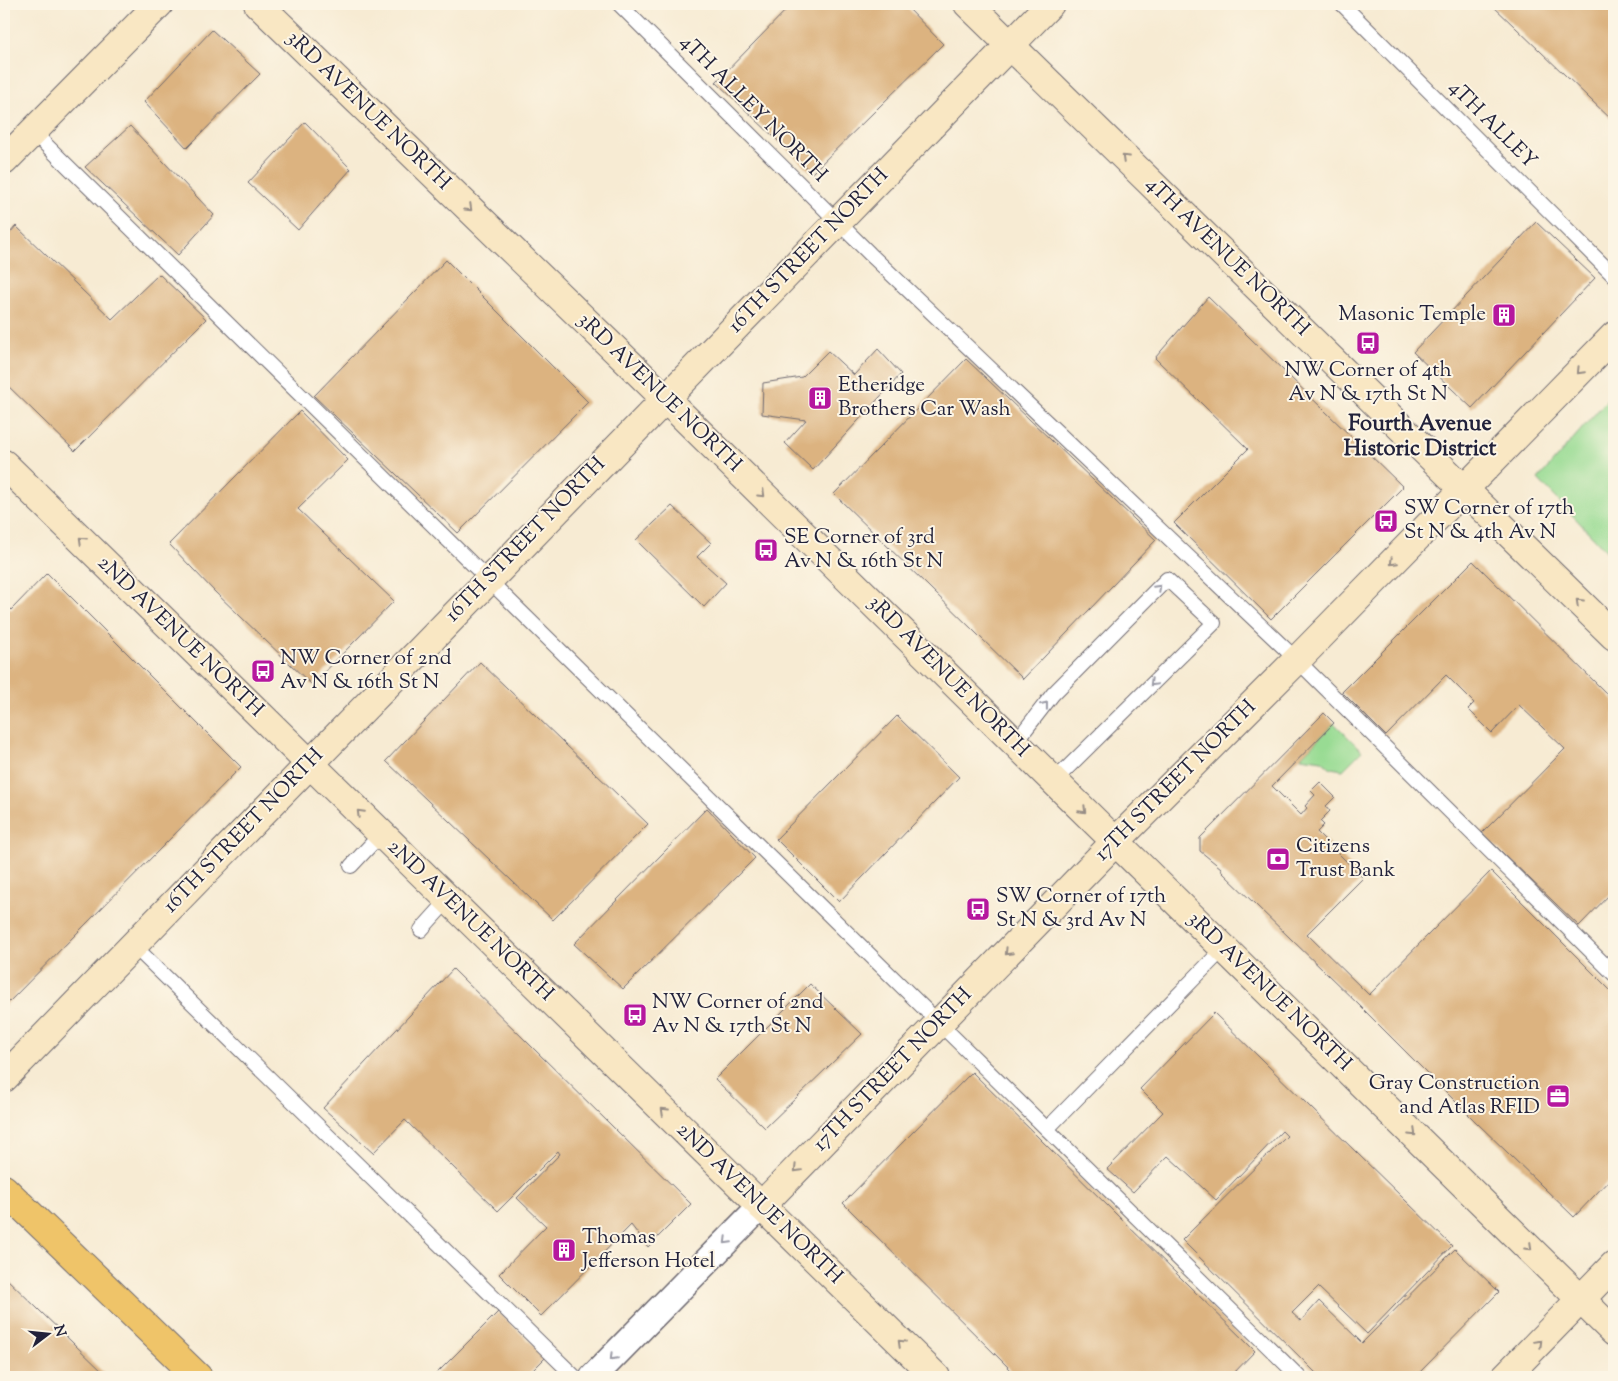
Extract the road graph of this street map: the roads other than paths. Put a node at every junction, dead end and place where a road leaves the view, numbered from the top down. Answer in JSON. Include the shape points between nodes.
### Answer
{"nodes":[{"id":1,"x":159,"y":4,"type":"edge"},
{"id":2,"x":258,"y":4,"type":"edge"},
{"id":3,"x":619,"y":4,"type":"edge"},
{"id":4,"x":968,"y":4,"type":"edge"},
{"id":5,"x":1050,"y":4,"type":"edge"},
{"id":6,"x":1342,"y":4,"type":"edge"},
{"id":7,"x":1010,"y":45,"type":"junction"},
{"id":8,"x":33,"y":132,"type":"junction"},
{"id":9,"x":4,"y":162,"type":"edge"},
{"id":10,"x":837,"y":222,"type":"junction"},
{"id":11,"x":1614,"y":276,"type":"edge"},
{"id":12,"x":1614,"y":336,"type":"edge"},
{"id":13,"x":665,"y":399,"type":"junction"},
{"id":14,"x":4,"y":464,"type":"edge"},
{"id":15,"x":1465,"y":489,"type":"junction"},
{"id":16,"x":488,"y":580,"type":"junction"},
{"id":17,"x":1614,"y":636,"type":"edge"},
{"id":18,"x":1297,"y":660,"type":"junction"},
{"id":19,"x":1015,"y":743,"type":"junction"},
{"id":20,"x":310,"y":764,"type":"junction"},
{"id":21,"x":1054,"y":781,"type":"junction"},
{"id":22,"x":381,"y":834,"type":"junction"},
{"id":23,"x":1115,"y":842,"type":"junction"},
{"id":24,"x":352,"y":866,"type":"dead end"},
{"id":25,"x":448,"y":900,"type":"junction"},
{"id":26,"x":421,"y":930,"type":"dead end"},
{"id":27,"x":133,"y":945,"type":"junction"},
{"id":28,"x":1224,"y":948,"type":"junction"},
{"id":29,"x":1614,"y":974,"type":"edge"},
{"id":30,"x":939,"y":1023,"type":"junction"},
{"id":31,"x":4,"y":1078,"type":"edge"},
{"id":32,"x":1047,"y":1129,"type":"junction"},
{"id":33,"x":4,"y":1189,"type":"edge"},
{"id":34,"x":761,"y":1206,"type":"junction"},
{"id":35,"x":1614,"y":1265,"type":"edge"},
{"id":36,"x":1582,"y":1300,"type":"junction"},
{"id":37,"x":1614,"y":1332,"type":"edge"},
{"id":38,"x":198,"y":1377,"type":"edge"},
{"id":39,"x":575,"y":1377,"type":"edge"},
{"id":40,"x":593,"y":1377,"type":"edge"},
{"id":41,"x":936,"y":1377,"type":"edge"},
{"id":42,"x":1299,"y":1377,"type":"edge"},
{"id":43,"x":1505,"y":1377,"type":"edge"}],
"edges":[{"from":1,"to":8,"type":"street"},
{"from":2,"to":13,"type":"street","name":"3RD AVENUE NORTH","one_way":true},
{"from":3,"to":10,"type":"lane","name":"4TH ALLEY NORTH"},
{"from":4,"to":7,"type":"street","name":"4TH AVENUE NORTH"},
{"from":5,"to":7,"type":"street","name":"16TH STREET NORTH"},
{"from":6,"to":11,"type":"lane","name":"4TH ALLEY"},
{"from":7,"to":10,"type":"street","name":"16TH STREET NORTH"},
{"from":15,"to":7,"type":"street","name":"4TH AVENUE NORTH","one_way":true},
{"from":8,"to":9,"type":"street"},
{"from":8,"to":16,"type":"lane"},
{"from":10,"to":13,"type":"street","name":"16TH STREET NORTH"},
{"from":10,"to":18,"type":"lane","name":"4TH ALLEY NORTH"},
{"from":12,"to":15,"type":"street","name":"17TH STREET NORTH","one_way":true},
{"from":13,"to":16,"type":"street","name":"16TH STREET NORTH"},
{"from":13,"to":19,"type":"street","name":"3RD AVENUE NORTH","one_way":true},
{"from":20,"to":14,"type":"street","name":"2ND AVENUE NORTH","one_way":true},
{"from":17,"to":15,"type":"street","name":"4TH AVENUE NORTH","one_way":true},
{"from":15,"to":18,"type":"street","name":"17TH STREET NORTH","one_way":true},
{"from":16,"to":20,"type":"street","name":"16TH STREET NORTH"},
{"from":16,"to":30,"type":"lane"},
{"from":18,"to":23,"type":"street","name":"17TH STREET NORTH"},
{"from":18,"to":29,"type":"lane","name":"4TH ALLEY NORTH"},
{"from":19,"to":21,"type":"street","name":"3RD AVENUE NORTH"},
{"from":19,"to":21,"type":"lane","one_way":true,"via":[[1053,694],[1167,579],[1214,623]]},
{"from":22,"to":20,"type":"street","name":"2ND AVENUE NORTH","one_way":true},
{"from":20,"to":27,"type":"street","name":"16TH STREET NORTH"},
{"from":21,"to":23,"type":"street","name":"3RD AVENUE NORTH","one_way":true},
{"from":22,"to":24,"type":"lane"},
{"from":22,"to":25,"type":"street","name":"2ND AVENUE NORTH"},
{"from":23,"to":28,"type":"street","name":"3RD AVENUE NORTH"},
{"from":23,"to":30,"type":"street","name":"17TH STREET NORTH","one_way":true},
{"from":25,"to":26,"type":"lane"},
{"from":34,"to":25,"type":"street","name":"2ND AVENUE NORTH","one_way":true},
{"from":27,"to":31,"type":"street","name":"16TH STREET NORTH"},
{"from":27,"to":39,"type":"lane"},
{"from":28,"to":32,"type":"lane"},
{"from":28,"to":36,"type":"street","name":"3RD AVENUE NORTH","one_way":true},
{"from":30,"to":32,"type":"lane"},
{"from":30,"to":34,"type":"street","name":"17TH STREET NORTH","one_way":true},
{"from":32,"to":42,"type":"lane"},
{"from":33,"to":38,"type":"main road"},
{"from":34,"to":40,"type":"street","name":"17TH STREET NORTH","one_way":true},
{"from":41,"to":34,"type":"street","name":"2ND AVENUE NORTH","one_way":true},
{"from":35,"to":36,"type":"street"},
{"from":36,"to":37,"type":"street","name":"3RD AVENUE NORTH"},
{"from":43,"to":36,"type":"street","one_way":true}]}
